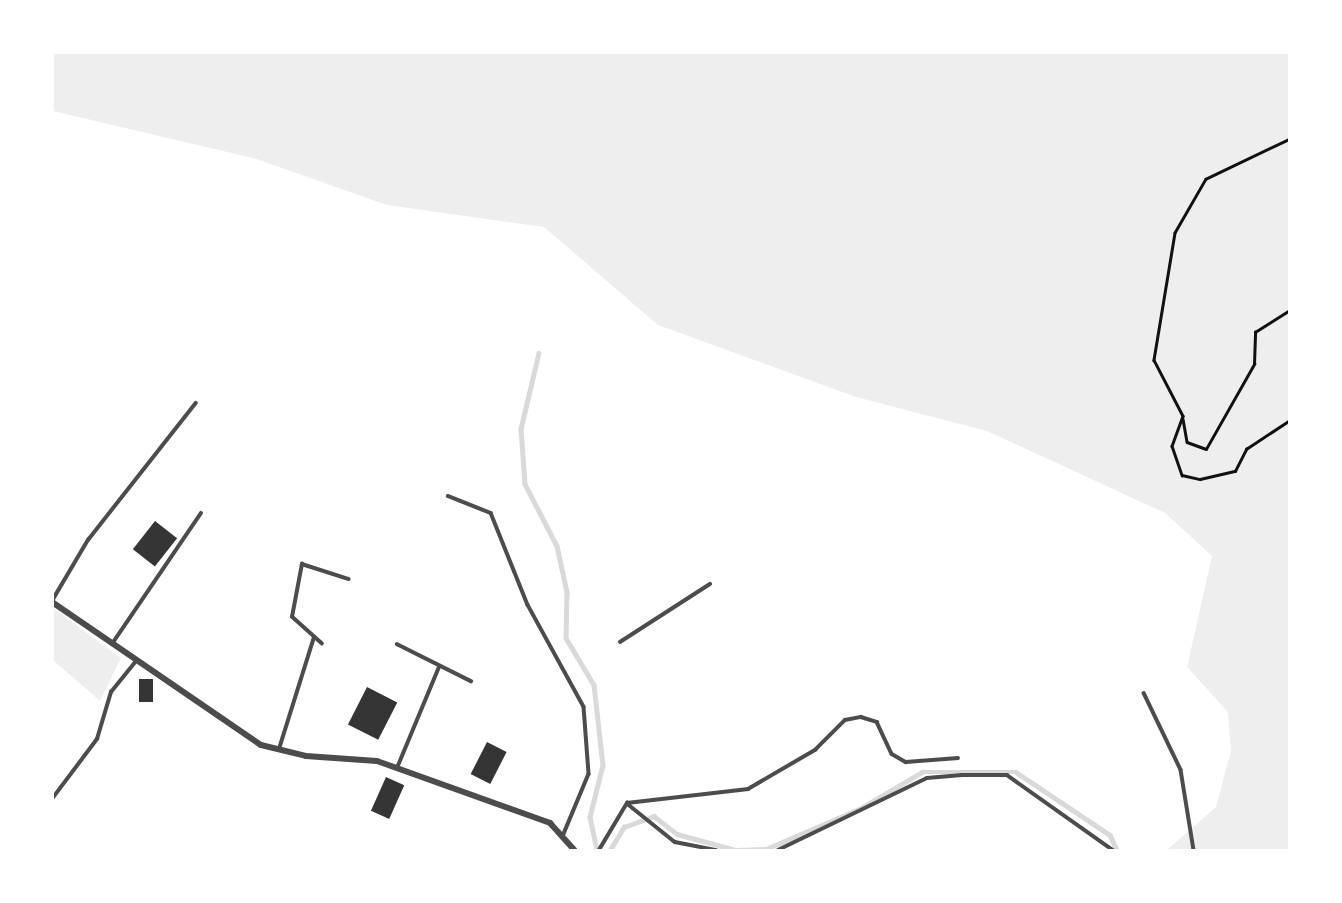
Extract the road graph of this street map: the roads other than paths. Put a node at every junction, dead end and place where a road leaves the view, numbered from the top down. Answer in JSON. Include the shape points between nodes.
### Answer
{"nodes":[{"id":1,"x":196,"y":403,"type":"dead end"},
{"id":2,"x":448,"y":495,"type":"dead end"},
{"id":3,"x":201,"y":513,"type":"dead end"},
{"id":4,"x":349,"y":579,"type":"dead end"},
{"id":5,"x":710,"y":584,"type":"dead end"},
{"id":6,"x":52,"y":601,"type":"edge"},
{"id":7,"x":314,"y":637,"type":"junction"},
{"id":8,"x":620,"y":642,"type":"dead end"},
{"id":9,"x":113,"y":644,"type":"junction"},
{"id":10,"x":322,"y":644,"type":"dead end"},
{"id":11,"x":397,"y":644,"type":"dead end"},
{"id":12,"x":136,"y":662,"type":"junction"},
{"id":13,"x":439,"y":667,"type":"junction"},
{"id":14,"x":471,"y":681,"type":"dead end"},
{"id":15,"x":1144,"y":693,"type":"dead end"},
{"id":16,"x":278,"y":751,"type":"junction"},
{"id":17,"x":958,"y":758,"type":"dead end"},
{"id":18,"x":397,"y":769,"type":"junction"},
{"id":19,"x":52,"y":799,"type":"edge"},
{"id":20,"x":627,"y":803,"type":"junction"},
{"id":21,"x":564,"y":834,"type":"junction"},
{"id":22,"x":574,"y":850,"type":"edge"},
{"id":23,"x":599,"y":850,"type":"edge"},
{"id":24,"x":716,"y":850,"type":"edge"},
{"id":25,"x":778,"y":850,"type":"edge"},
{"id":26,"x":1113,"y":850,"type":"edge"},
{"id":27,"x":1194,"y":850,"type":"edge"}],
"edges":[{"from":1,"to":6,"type":"lane","via":[[88,540]]},
{"from":2,"to":21,"type":"lane","via":[[491,513],[527,605],[584,707],[589,774]]},
{"from":3,"to":9,"type":"lane"},
{"from":4,"to":7,"type":"lane","via":[[302,564],[292,617]]},
{"from":5,"to":8,"type":"lane"},
{"from":6,"to":9,"type":"street"},
{"from":7,"to":10,"type":"lane"},
{"from":7,"to":16,"type":"lane"},
{"from":9,"to":12,"type":"street"},
{"from":11,"to":13,"type":"lane"},
{"from":12,"to":16,"type":"street"},
{"from":12,"to":19,"type":"lane","via":[[111,692],[97,738]]},
{"from":13,"to":14,"type":"lane"},
{"from":13,"to":18,"type":"lane"},
{"from":15,"to":27,"type":"lane","via":[[1181,770]]},
{"from":16,"to":18,"type":"street"},
{"from":17,"to":20,"type":"lane","via":[[906,762],[892,754],[877,722],[861,717],[845,720],[815,750],[748,789]]},
{"from":18,"to":21,"type":"street","via":[[550,823]]},
{"from":20,"to":23,"type":"lane"},
{"from":20,"to":24,"type":"lane","via":[[675,842]]},
{"from":21,"to":22,"type":"street"},
{"from":25,"to":26,"type":"lane","via":[[927,778],[962,775],[1006,775]]}]}
